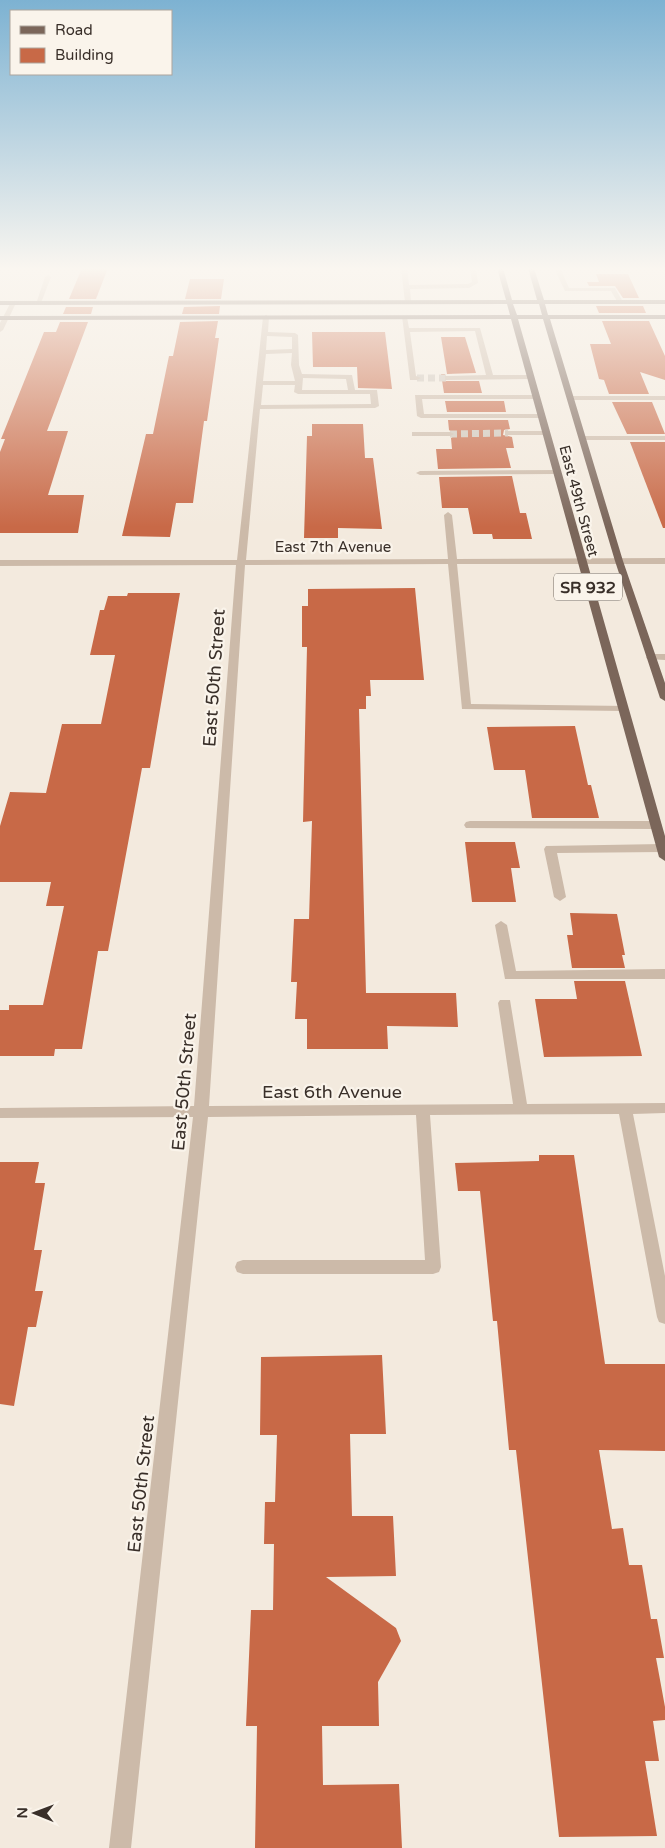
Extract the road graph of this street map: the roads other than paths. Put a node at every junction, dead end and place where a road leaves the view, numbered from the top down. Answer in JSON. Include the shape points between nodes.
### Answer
{"nodes":[{"id":1,"x":263,"y":354,"type":"edge"},
{"id":2,"x":295,"y":354,"type":"edge"},
{"id":3,"x":410,"y":354,"type":"edge"},
{"id":4,"x":484,"y":354,"type":"edge"},
{"id":5,"x":524,"y":354,"type":"edge"},
{"id":6,"x":558,"y":354,"type":"edge"},
{"id":7,"x":490,"y":377,"type":"junction"},
{"id":8,"x":530,"y":377,"type":"junction"},
{"id":9,"x":417,"y":378,"type":"dead end"},
{"id":10,"x":448,"y":378,"type":"tunnel mouth"},
{"id":11,"x":299,"y":379,"type":"junction"},
{"id":12,"x":259,"y":383,"type":"junction"},
{"id":13,"x":352,"y":392,"type":"junction"},
{"id":14,"x":535,"y":397,"type":"junction"},
{"id":15,"x":571,"y":398,"type":"junction"},
{"id":16,"x":665,"y":398,"type":"edge"},
{"id":17,"x":257,"y":407,"type":"junction"},
{"id":18,"x":540,"y":416,"type":"junction"},
{"id":19,"x":508,"y":433,"type":"tunnel mouth"},
{"id":20,"x":545,"y":433,"type":"junction"},
{"id":21,"x":415,"y":434,"type":"dead end"},
{"id":22,"x":450,"y":434,"type":"tunnel mouth"},
{"id":23,"x":582,"y":438,"type":"junction"},
{"id":24,"x":665,"y":438,"type":"edge"},
{"id":25,"x":556,"y":472,"type":"junction"},
{"id":26,"x":420,"y":473,"type":"dead end"},
{"id":27,"x":448,"y":514,"type":"dead end"},
{"id":28,"x":241,"y":561,"type":"junction"},
{"id":29,"x":580,"y":561,"type":"junction"},
{"id":30,"x":619,"y":561,"type":"junction"},
{"id":31,"x":665,"y":561,"type":"edge"},
{"id":32,"x":453,"y":562,"type":"junction"},
{"id":33,"x":0,"y":563,"type":"edge"},
{"id":34,"x":651,"y":657,"type":"junction"},
{"id":35,"x":665,"y":657,"type":"edge"},
{"id":36,"x":665,"y":698,"type":"edge"},
{"id":37,"x":623,"y":708,"type":"junction"},
{"id":38,"x":470,"y":825,"type":"dead end"},
{"id":39,"x":656,"y":825,"type":"junction"},
{"id":40,"x":664,"y":853,"type":"edge"},
{"id":41,"x":560,"y":897,"type":"dead end"},
{"id":42,"x":501,"y":925,"type":"dead end"},
{"id":43,"x":665,"y":974,"type":"edge"},
{"id":44,"x":505,"y":1003,"type":"dead end"},
{"id":45,"x":665,"y":1108,"type":"edge"},
{"id":46,"x":625,"y":1109,"type":"junction"},
{"id":47,"x":423,"y":1110,"type":"junction"},
{"id":48,"x":521,"y":1110,"type":"junction"},
{"id":49,"x":202,"y":1112,"type":"junction"},
{"id":50,"x":0,"y":1113,"type":"edge"},
{"id":51,"x":243,"y":1267,"type":"dead end"},
{"id":52,"x":665,"y":1317,"type":"edge"},
{"id":53,"x":120,"y":1848,"type":"edge"}],
"edges":[{"from":1,"to":12,"type":"street","name":"East 50th Street"},
{"from":2,"to":11,"type":"street","via":[[294,365]]},
{"from":3,"to":9,"type":"street","via":[[413,378]]},
{"from":4,"to":7,"type":"street"},
{"from":5,"to":8,"type":"main road","name":"East 49th Street","number":"SR 932"},
{"from":6,"to":15,"type":"main road","name":"East 49th Street","number":"SR 932"},
{"from":7,"to":8,"type":"street"},
{"from":7,"to":10,"type":"street"},
{"from":8,"to":14,"type":"main road","name":"East 49th Street","number":"SR 932"},
{"from":11,"to":12,"type":"street"},
{"from":11,"to":13,"type":"street","via":[[345,376],[351,379]]},
{"from":11,"to":13,"type":"street","via":[[298,392]]},
{"from":12,"to":17,"type":"street","name":"East 50th Street"},
{"from":13,"to":17,"type":"street","via":[[374,392],[374,406]]},
{"from":14,"to":18,"type":"main road","name":"East 49th Street","number":"SR 932"},
{"from":14,"to":18,"type":"street","via":[[418,397],[421,416]]},
{"from":15,"to":16,"type":"street"},
{"from":15,"to":23,"type":"main road","name":"East 49th Street","number":"SR 932"},
{"from":17,"to":28,"type":"street","name":"East 50th Street"},
{"from":18,"to":20,"type":"main road","name":"East 49th Street","number":"SR 932"},
{"from":19,"to":20,"type":"street"},
{"from":20,"to":25,"type":"main road","name":"East 49th Street","number":"SR 932"},
{"from":21,"to":22,"type":"street"},
{"from":23,"to":24,"type":"street"},
{"from":23,"to":30,"type":"main road","name":"East 49th Street","number":"SR 932"},
{"from":25,"to":26,"type":"street"},
{"from":25,"to":29,"type":"main road","name":"East 49th Street","number":"SR 932"},
{"from":27,"to":32,"type":"street"},
{"from":28,"to":32,"type":"street","name":"East 7th Avenue"},
{"from":28,"to":33,"type":"street","name":"East 7th Avenue"},
{"from":28,"to":49,"type":"street","name":"East 50th Street"},
{"from":29,"to":30,"type":"street","name":"East 7th Avenue"},
{"from":29,"to":32,"type":"street","name":"East 7th Avenue"},
{"from":29,"to":37,"type":"main road","name":"East 49th Street","number":"SR 932"},
{"from":30,"to":31,"type":"street","name":"East 7th Avenue"},
{"from":30,"to":34,"type":"main road","name":"East 49th Street","number":"SR 932"},
{"from":32,"to":37,"type":"street","via":[[466,707]]},
{"from":34,"to":35,"type":"street"},
{"from":34,"to":36,"type":"main road","name":"East 49th Street","number":"SR 932"},
{"from":37,"to":39,"type":"main road","name":"East 49th Street","number":"SR 932"},
{"from":38,"to":39,"type":"street"},
{"from":39,"to":40,"type":"main road","name":"East 49th Street","number":"SR 932"},
{"from":40,"to":41,"type":"street","via":[[550,849]]},
{"from":42,"to":43,"type":"street","via":[[510,976]]},
{"from":44,"to":48,"type":"street"},
{"from":45,"to":46,"type":"street","name":"East 6th Avenue"},
{"from":46,"to":48,"type":"street","name":"East 6th Avenue"},
{"from":46,"to":52,"type":"street"},
{"from":47,"to":48,"type":"street","name":"East 6th Avenue"},
{"from":47,"to":49,"type":"street","name":"East 6th Avenue"},
{"from":47,"to":51,"type":"street","via":[[433,1267]]},
{"from":49,"to":50,"type":"street","name":"East 6th Avenue"},
{"from":49,"to":53,"type":"street","name":"East 50th Street"}]}
